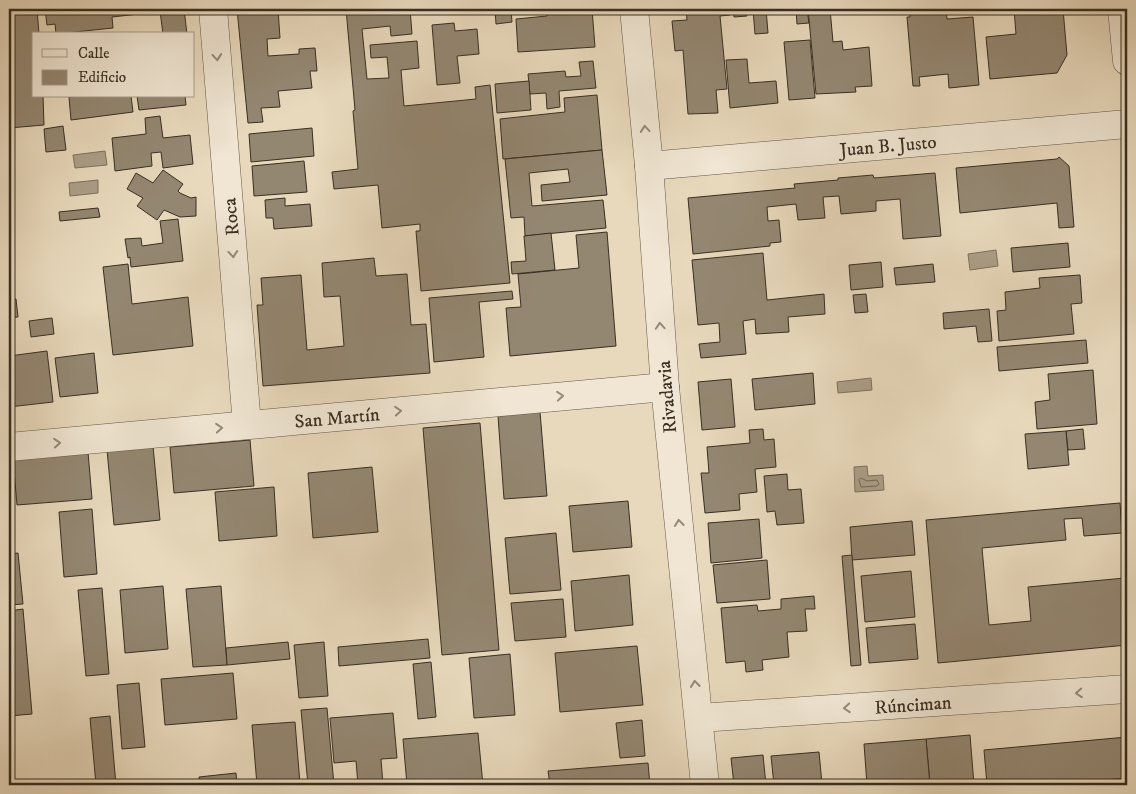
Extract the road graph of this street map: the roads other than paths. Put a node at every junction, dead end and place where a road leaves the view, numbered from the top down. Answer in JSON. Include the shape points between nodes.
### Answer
{"nodes":[{"id":1,"x":212,"y":9,"type":"edge"},
{"id":2,"x":634,"y":9,"type":"edge"},
{"id":3,"x":1122,"y":9,"type":"edge"},
{"id":4,"x":1127,"y":61,"type":"edge"},
{"id":5,"x":1127,"y":124,"type":"edge"},
{"id":6,"x":648,"y":166,"type":"junction"},
{"id":7,"x":665,"y":387,"type":"junction"},
{"id":8,"x":247,"y":425,"type":"junction"},
{"id":9,"x":9,"y":447,"type":"edge"},
{"id":10,"x":1127,"y":689,"type":"edge"},
{"id":11,"x":699,"y":718,"type":"junction"},
{"id":12,"x":705,"y":785,"type":"edge"}],
"edges":[{"from":1,"to":8,"type":"street","name":"Roca","one_way":true},
{"from":6,"to":2,"type":"street","name":"Rivadavia","one_way":true},
{"from":3,"to":4,"type":"street"},
{"from":5,"to":6,"type":"street","name":"Juan B. Justo"},
{"from":7,"to":6,"type":"street","name":"Rivadavia","one_way":true},
{"from":8,"to":7,"type":"street","name":"San Martín","one_way":true},
{"from":11,"to":7,"type":"street","name":"Rivadavia","one_way":true},
{"from":9,"to":8,"type":"street","name":"San Martín","one_way":true},
{"from":10,"to":11,"type":"street","name":"Rúnciman","one_way":true},
{"from":11,"to":12,"type":"street","name":"Rivadavia"}]}
